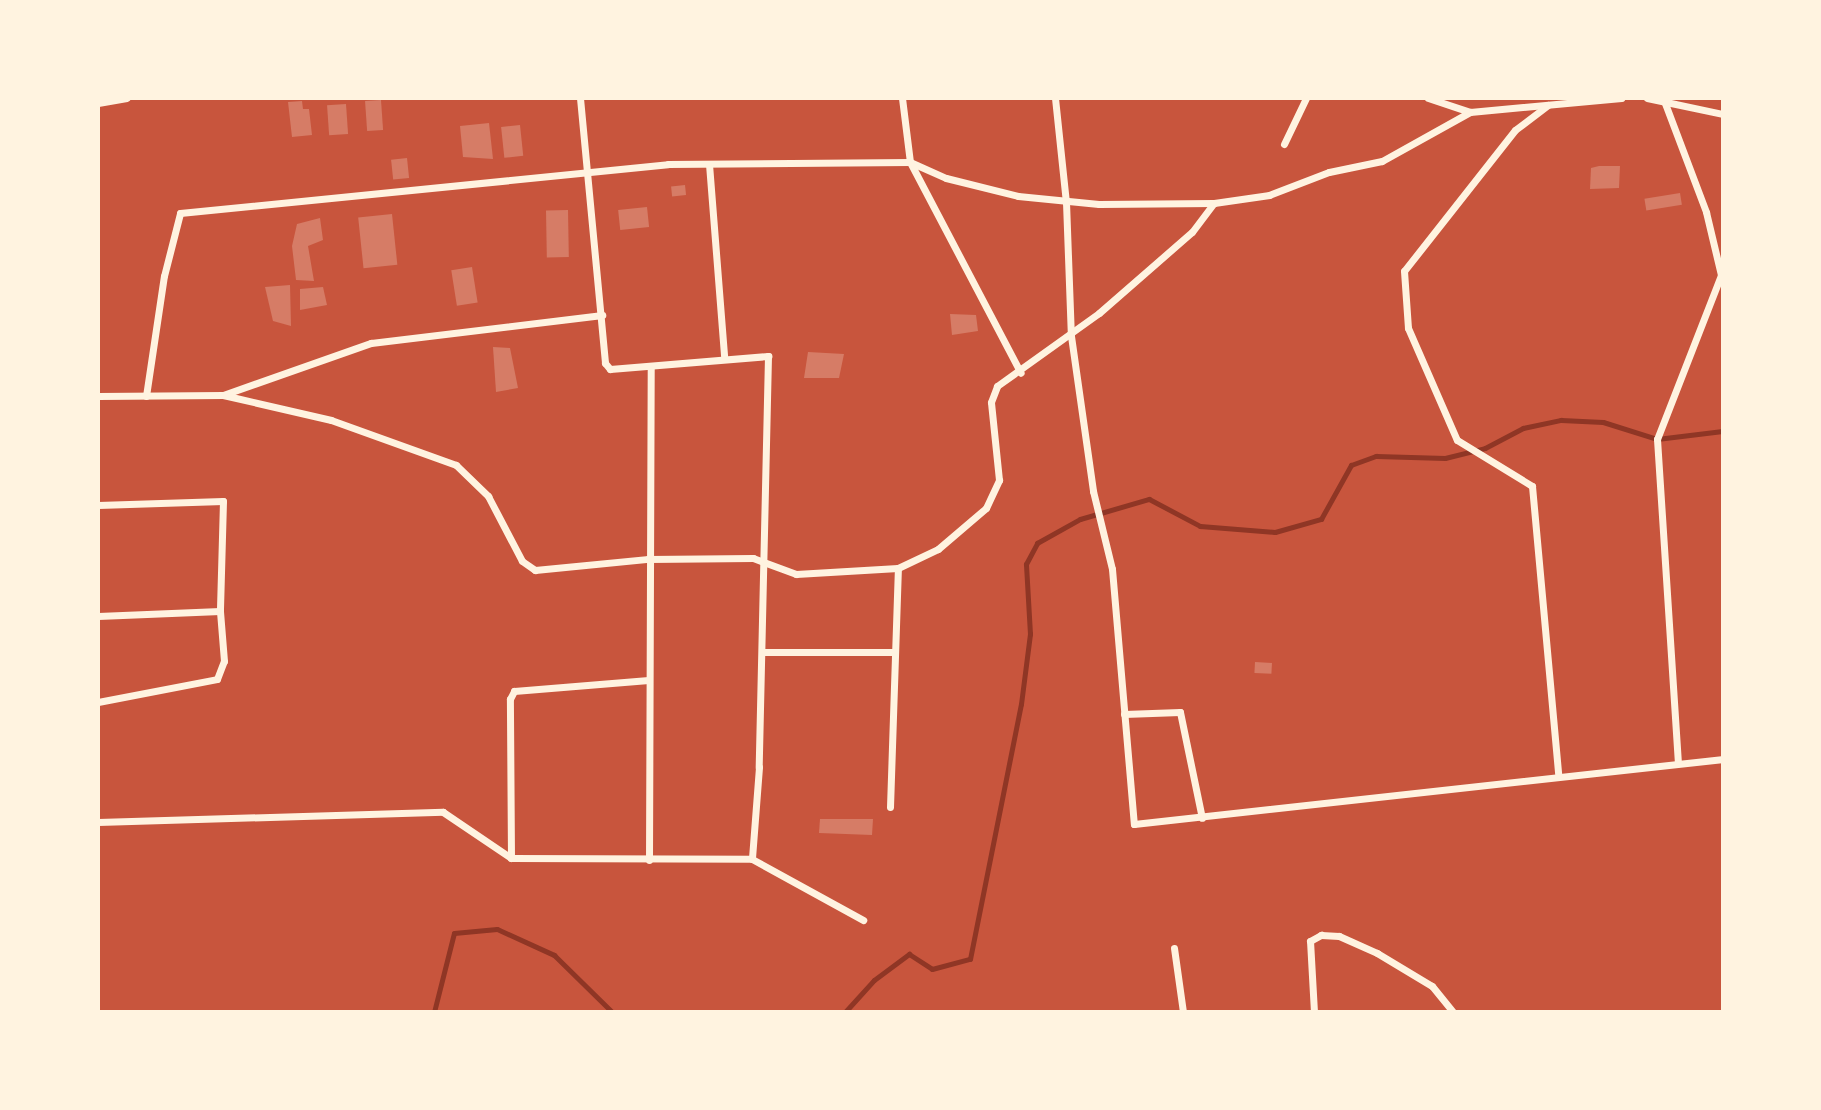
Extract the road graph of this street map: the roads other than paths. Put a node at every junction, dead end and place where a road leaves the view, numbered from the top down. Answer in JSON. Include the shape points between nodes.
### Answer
{"nodes":[{"id":1,"x":127,"y":98,"type":"edge"},
{"id":2,"x":580,"y":98,"type":"edge"},
{"id":3,"x":902,"y":98,"type":"edge"},
{"id":4,"x":1055,"y":98,"type":"edge"},
{"id":5,"x":1306,"y":98,"type":"edge"},
{"id":6,"x":1428,"y":98,"type":"edge"},
{"id":7,"x":1621,"y":98,"type":"edge"},
{"id":8,"x":1647,"y":98,"type":"edge"},
{"id":9,"x":1664,"y":98,"type":"edge"},
{"id":10,"x":1572,"y":100,"type":"edge"},
{"id":11,"x":98,"y":103,"type":"edge"},
{"id":12,"x":1551,"y":103,"type":"junction"},
{"id":13,"x":1470,"y":112,"type":"junction"},
{"id":14,"x":1723,"y":114,"type":"edge"},
{"id":15,"x":1284,"y":144,"type":"dead end"},
{"id":16,"x":910,"y":162,"type":"junction"},
{"id":17,"x":709,"y":164,"type":"junction"},
{"id":18,"x":586,"y":171,"type":"junction"},
{"id":19,"x":1066,"y":202,"type":"junction"},
{"id":20,"x":1214,"y":203,"type":"junction"},
{"id":21,"x":602,"y":315,"type":"junction"},
{"id":22,"x":1071,"y":336,"type":"junction"},
{"id":23,"x":724,"y":356,"type":"junction"},
{"id":24,"x":651,"y":366,"type":"junction"},
{"id":25,"x":1021,"y":373,"type":"junction"},
{"id":26,"x":223,"y":395,"type":"junction"},
{"id":27,"x":98,"y":396,"type":"edge"},
{"id":28,"x":146,"y":396,"type":"junction"},
{"id":29,"x":98,"y":505,"type":"edge"},
{"id":30,"x":648,"y":559,"type":"junction"},
{"id":31,"x":764,"y":562,"type":"junction"},
{"id":32,"x":898,"y":568,"type":"junction"},
{"id":33,"x":220,"y":611,"type":"junction"},
{"id":34,"x":98,"y":616,"type":"edge"},
{"id":35,"x":762,"y":652,"type":"junction"},
{"id":36,"x":894,"y":652,"type":"junction"},
{"id":37,"x":649,"y":680,"type":"junction"},
{"id":38,"x":98,"y":702,"type":"edge"},
{"id":39,"x":1124,"y":714,"type":"junction"},
{"id":40,"x":1723,"y":759,"type":"edge"},
{"id":41,"x":1678,"y":763,"type":"junction"},
{"id":42,"x":1558,"y":774,"type":"junction"},
{"id":43,"x":890,"y":807,"type":"dead end"},
{"id":44,"x":1202,"y":818,"type":"junction"},
{"id":45,"x":98,"y":822,"type":"edge"},
{"id":46,"x":511,"y":858,"type":"junction"},
{"id":47,"x":752,"y":859,"type":"junction"},
{"id":48,"x":649,"y":860,"type":"junction"},
{"id":49,"x":863,"y":920,"type":"dead end"},
{"id":50,"x":1174,"y":948,"type":"dead end"},
{"id":51,"x":1183,"y":1012,"type":"edge"},
{"id":52,"x":1314,"y":1012,"type":"edge"},
{"id":53,"x":1453,"y":1012,"type":"edge"}],
"edges":[{"from":1,"to":11,"type":"street"},
{"from":2,"to":18,"type":"street"},
{"from":3,"to":16,"type":"street"},
{"from":4,"to":19,"type":"street"},
{"from":5,"to":15,"type":"street"},
{"from":6,"to":13,"type":"street"},
{"from":7,"to":10,"type":"street"},
{"from":8,"to":9,"type":"street"},
{"from":9,"to":14,"type":"street"},
{"from":9,"to":41,"type":"street","via":[[1706,212],[1721,275],[1657,439]]},
{"from":10,"to":12,"type":"street"},
{"from":12,"to":13,"type":"street"},
{"from":12,"to":42,"type":"street","via":[[1515,130],[1404,271],[1408,328],[1457,440],[1532,486]]},
{"from":13,"to":20,"type":"street","via":[[1382,161],[1329,172],[1269,195]]},
{"from":16,"to":17,"type":"street"},
{"from":16,"to":19,"type":"street","via":[[946,178]]},
{"from":16,"to":25,"type":"street"},
{"from":17,"to":18,"type":"street"},
{"from":17,"to":23,"type":"street"},
{"from":18,"to":21,"type":"street"},
{"from":18,"to":28,"type":"street","via":[[180,213],[164,276]]},
{"from":19,"to":20,"type":"street"},
{"from":19,"to":22,"type":"street"},
{"from":20,"to":22,"type":"street","via":[[1192,232]]},
{"from":21,"to":24,"type":"street","via":[[605,363],[610,369]]},
{"from":21,"to":26,"type":"street","via":[[371,343]]},
{"from":22,"to":25,"type":"street"},
{"from":22,"to":39,"type":"street","via":[[1093,491],[1110,550]]},
{"from":23,"to":24,"type":"street"},
{"from":23,"to":31,"type":"street","via":[[768,356]]},
{"from":24,"to":30,"type":"street"},
{"from":25,"to":32,"type":"street","via":[[997,386],[991,402],[999,480],[986,508],[938,549]]},
{"from":26,"to":28,"type":"street"},
{"from":26,"to":30,"type":"street","via":[[331,420],[456,465],[488,496],[522,561],[535,570]]},
{"from":27,"to":28,"type":"street"},
{"from":29,"to":33,"type":"street","via":[[223,501]]},
{"from":30,"to":31,"type":"street"},
{"from":30,"to":37,"type":"street"},
{"from":31,"to":32,"type":"street","via":[[796,574]]},
{"from":31,"to":35,"type":"street"},
{"from":32,"to":36,"type":"street"},
{"from":33,"to":34,"type":"street"},
{"from":33,"to":38,"type":"street","via":[[224,661],[217,679]]},
{"from":35,"to":36,"type":"street"},
{"from":35,"to":47,"type":"street"},
{"from":36,"to":43,"type":"street"},
{"from":37,"to":46,"type":"street","via":[[514,691]]},
{"from":37,"to":48,"type":"street"},
{"from":39,"to":44,"type":"street","via":[[1180,712]]},
{"from":39,"to":44,"type":"street","via":[[1134,824]]},
{"from":40,"to":41,"type":"street"},
{"from":41,"to":42,"type":"street"},
{"from":42,"to":44,"type":"street"},
{"from":45,"to":46,"type":"street","via":[[443,812]]},
{"from":46,"to":48,"type":"street"},
{"from":47,"to":48,"type":"street"},
{"from":47,"to":49,"type":"street"},
{"from":50,"to":51,"type":"street"},
{"from":52,"to":53,"type":"street","via":[[1310,941],[1321,935],[1339,936],[1377,953],[1432,986]]}]}
